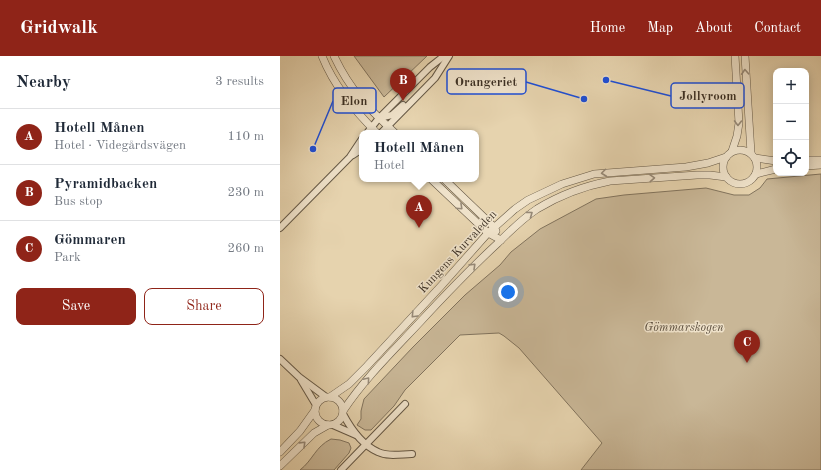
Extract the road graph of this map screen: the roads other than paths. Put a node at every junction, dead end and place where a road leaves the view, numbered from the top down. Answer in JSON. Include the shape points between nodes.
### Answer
{"nodes":[{"id":1,"x":322,"y":56,"type":"edge"},
{"id":2,"x":334,"y":56,"type":"edge"},
{"id":3,"x":444,"y":56,"type":"edge"},
{"id":4,"x":448,"y":56,"type":"edge"},
{"id":5,"x":735,"y":56,"type":"edge"},
{"id":6,"x":745,"y":56,"type":"edge"},
{"id":7,"x":379,"y":118,"type":"junction"},
{"id":8,"x":388,"y":127,"type":"junction"},
{"id":9,"x":369,"y":130,"type":"edge"},
{"id":10,"x":385,"y":130,"type":"edge"},
{"id":11,"x":392,"y":130,"type":"edge"},
{"id":12,"x":359,"y":143,"type":"edge"},
{"id":13,"x":359,"y":151,"type":"edge"},
{"id":14,"x":732,"y":151,"type":"junction"},
{"id":15,"x":753,"y":156,"type":"junction"},
{"id":16,"x":350,"y":157,"type":"junction"},
{"id":17,"x":726,"y":157,"type":"junction"},
{"id":18,"x":773,"y":160,"type":"edge"},
{"id":19,"x":809,"y":160,"type":"edge"},
{"id":20,"x":821,"y":160,"type":"edge"},
{"id":21,"x":821,"y":165,"type":"edge"},
{"id":22,"x":809,"y":166,"type":"edge"},
{"id":23,"x":773,"y":170,"type":"edge"},
{"id":24,"x":756,"y":174,"type":"junction"},
{"id":25,"x":726,"y":177,"type":"junction"},
{"id":26,"x":434,"y":182,"type":"edge"},
{"id":27,"x":447,"y":182,"type":"edge"},
{"id":28,"x":494,"y":227,"type":"junction"},
{"id":29,"x":280,"y":228,"type":"edge"},
{"id":30,"x":488,"y":233,"type":"junction"},
{"id":31,"x":501,"y":240,"type":"junction"},
{"id":32,"x":280,"y":359,"type":"edge"},
{"id":33,"x":299,"y":377,"type":"junction"},
{"id":34,"x":328,"y":397,"type":"junction"},
{"id":35,"x":405,"y":404,"type":"dead end"},
{"id":36,"x":315,"y":407,"type":"junction"},
{"id":37,"x":343,"y":412,"type":"junction"},
{"id":38,"x":330,"y":425,"type":"junction"},
{"id":39,"x":356,"y":435,"type":"junction"},
{"id":40,"x":365,"y":444,"type":"junction"},
{"id":41,"x":280,"y":452,"type":"edge"},
{"id":42,"x":412,"y":454,"type":"dead end"},
{"id":43,"x":280,"y":466,"type":"edge"},
{"id":44,"x":340,"y":470,"type":"edge"}],
"edges":[{"from":1,"to":9,"type":"street","via":[[342,95]]},
{"from":2,"to":7,"type":"street","via":[[355,93]]},
{"from":3,"to":7,"type":"street"},
{"from":4,"to":7,"type":"street","via":[[434,75],[392,116]]},
{"from":4,"to":8,"type":"street","via":[[435,78]]},
{"from":5,"to":14,"type":"street","one_way":true,"via":[[739,123]]},
{"from":15,"to":6,"type":"street","one_way":true},
{"from":7,"to":8,"type":"street"},
{"from":7,"to":9,"type":"street"},
{"from":8,"to":10,"type":"street"},
{"from":8,"to":11,"type":"street"},
{"from":12,"to":16,"type":"street"},
{"from":13,"to":16,"type":"street"},
{"from":14,"to":15,"type":"street","via":[[742,149]]},
{"from":14,"to":17,"type":"street"},
{"from":15,"to":18,"type":"street"},
{"from":15,"to":24,"type":"street","via":[[757,164]]},
{"from":16,"to":29,"type":"street"},
{"from":17,"to":25,"type":"street","via":[[723,167]]},
{"from":17,"to":28,"type":"street","name":"Kungens Kurvaleden","one_way":true,"via":[[686,167],[608,172],[572,180],[528,200]]},
{"from":19,"to":20,"type":"street"},
{"from":21,"to":22,"type":"street"},
{"from":23,"to":24,"type":"street"},
{"from":24,"to":25,"type":"street","via":[[742,184]]},
{"from":31,"to":25,"type":"street","name":"Kungens Kurvaleden","one_way":true,"via":[[521,221],[558,197],[597,184],[697,175]]},
{"from":26,"to":30,"type":"street","one_way":true},
{"from":27,"to":28,"type":"street"},
{"from":28,"to":30,"type":"street","name":"Kungens Kurvaleden"},
{"from":28,"to":31,"type":"street"},
{"from":30,"to":31,"type":"street"},
{"from":30,"to":34,"type":"street","name":"Kungens Kurvaleden","one_way":true,"via":[[367,366],[349,384]]},
{"from":37,"to":31,"type":"street","name":"Kungens Kurvaleden","one_way":true,"via":[[373,373]]},
{"from":32,"to":33,"type":"street"},
{"from":33,"to":34,"type":"street"},
{"from":33,"to":36,"type":"street"},
{"from":34,"to":36,"type":"street","via":[[322,398]]},
{"from":34,"to":37,"type":"street","via":[[339,401]]},
{"from":35,"to":40,"type":"street"},
{"from":36,"to":38,"type":"street","via":[[320,423]]},
{"from":36,"to":41,"type":"street","via":[[300,431]]},
{"from":37,"to":38,"type":"street","via":[[340,420]]},
{"from":37,"to":39,"type":"street"},
{"from":38,"to":39,"type":"street"},
{"from":43,"to":38,"type":"street","one_way":true,"via":[[314,433]]},
{"from":39,"to":40,"type":"street"},
{"from":40,"to":42,"type":"street","via":[[378,453]]},
{"from":40,"to":44,"type":"street"}]}
